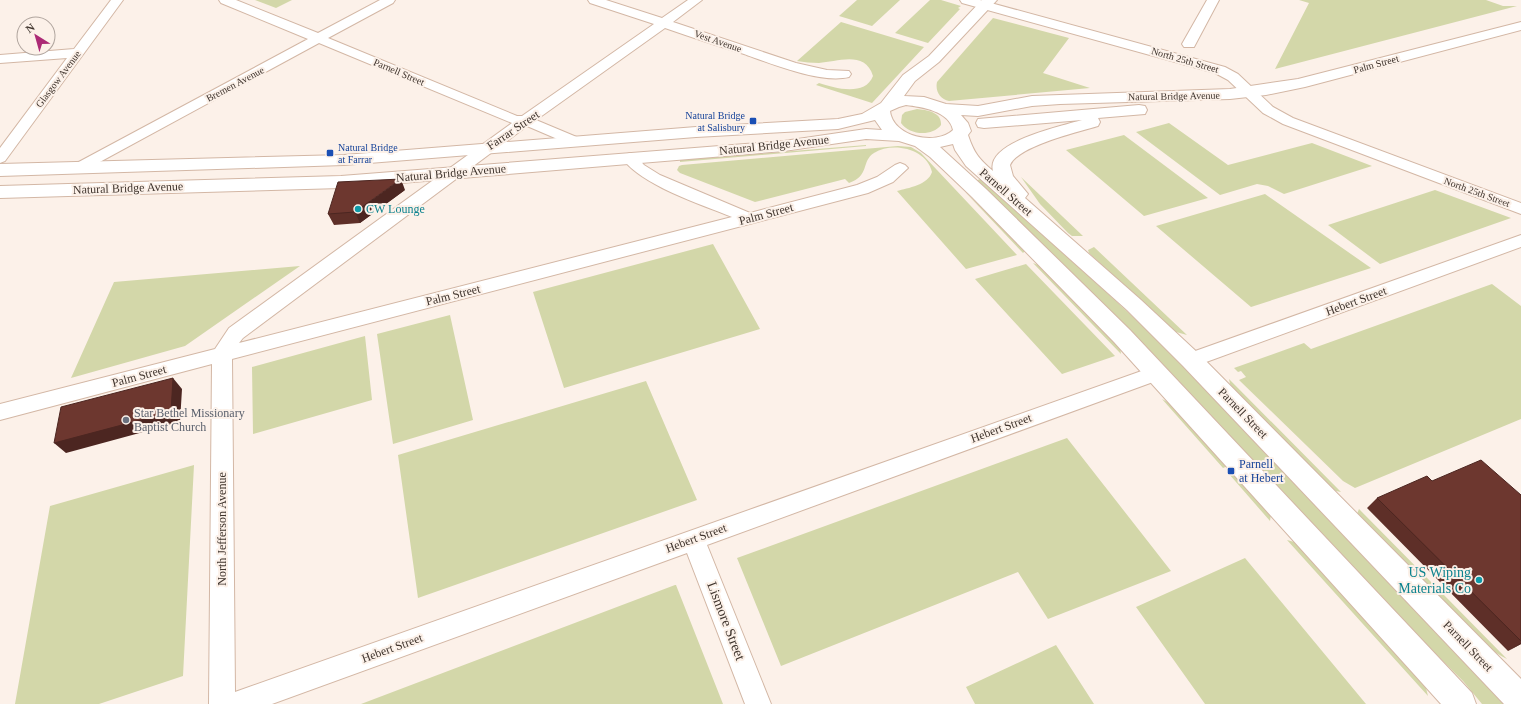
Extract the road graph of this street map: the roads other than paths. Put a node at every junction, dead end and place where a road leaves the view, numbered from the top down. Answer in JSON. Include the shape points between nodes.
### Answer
{"nodes":[{"id":1,"x":117,"y":0,"type":"edge"},
{"id":2,"x":224,"y":0,"type":"edge"},
{"id":3,"x":389,"y":0,"type":"edge"},
{"id":4,"x":594,"y":0,"type":"edge"},
{"id":5,"x":696,"y":0,"type":"edge"},
{"id":6,"x":966,"y":0,"type":"edge"},
{"id":7,"x":1213,"y":0,"type":"edge"},
{"id":8,"x":988,"y":3,"type":"edge"},
{"id":9,"x":665,"y":23,"type":"junction"},
{"id":10,"x":1521,"y":26,"type":"edge"},
{"id":11,"x":319,"y":38,"type":"junction"},
{"id":12,"x":1189,"y":44,"type":"dead end"},
{"id":13,"x":77,"y":53,"type":"junction"},
{"id":14,"x":0,"y":59,"type":"edge"},
{"id":15,"x":934,"y":59,"type":"junction"},
{"id":16,"x":844,"y":74,"type":"dead end"},
{"id":17,"x":1249,"y":93,"type":"junction"},
{"id":18,"x":1230,"y":94,"type":"junction"},
{"id":19,"x":938,"y":106,"type":"junction"},
{"id":20,"x":885,"y":108,"type":"junction"},
{"id":21,"x":1126,"y":111,"type":"junction"},
{"id":22,"x":527,"y":121,"type":"junction"},
{"id":23,"x":696,"y":132,"type":"junction"},
{"id":24,"x":961,"y":132,"type":"junction"},
{"id":25,"x":911,"y":139,"type":"junction"},
{"id":26,"x":574,"y":142,"type":"junction"},
{"id":27,"x":485,"y":149,"type":"junction"},
{"id":28,"x":0,"y":158,"type":"edge"},
{"id":29,"x":630,"y":158,"type":"junction"},
{"id":30,"x":203,"y":164,"type":"junction"},
{"id":31,"x":80,"y":167,"type":"junction"},
{"id":32,"x":900,"y":168,"type":"dead end"},
{"id":33,"x":0,"y":170,"type":"edge"},
{"id":34,"x":453,"y":172,"type":"junction"},
{"id":35,"x":234,"y":185,"type":"junction"},
{"id":36,"x":0,"y":186,"type":"edge"},
{"id":37,"x":0,"y":192,"type":"edge"},
{"id":38,"x":1521,"y":209,"type":"edge"},
{"id":39,"x":750,"y":218,"type":"junction"},
{"id":40,"x":1051,"y":231,"type":"junction"},
{"id":41,"x":1521,"y":241,"type":"edge"},
{"id":42,"x":222,"y":354,"type":"junction"},
{"id":43,"x":1191,"y":360,"type":"junction"},
{"id":44,"x":1156,"y":373,"type":"junction"},
{"id":45,"x":0,"y":412,"type":"edge"},
{"id":46,"x":694,"y":539,"type":"junction"},
{"id":47,"x":1520,"y":696,"type":"edge"},
{"id":48,"x":222,"y":704,"type":"edge"},
{"id":49,"x":237,"y":704,"type":"edge"},
{"id":50,"x":758,"y":704,"type":"edge"},
{"id":51,"x":1461,"y":704,"type":"edge"}],
"edges":[{"from":1,"to":13,"type":"street","name":"Glasgow Avenue"},
{"from":2,"to":11,"type":"street","name":"Parnell Street"},
{"from":3,"to":11,"type":"street","name":"Bremen Avenue"},
{"from":4,"to":9,"type":"street","name":"Vest Avenue"},
{"from":5,"to":9,"type":"street","name":"Farrar Street"},
{"from":6,"to":8,"type":"street","name":"North 25th Street"},
{"from":7,"to":12,"type":"street"},
{"from":8,"to":15,"type":"main road"},
{"from":8,"to":17,"type":"street","name":"North 25th Street","via":[[1212,67],[1228,74]]},
{"from":9,"to":16,"type":"street","name":"Vest Avenue","via":[[792,66],[828,74]]},
{"from":9,"to":22,"type":"street","name":"Farrar Street"},
{"from":10,"to":17,"type":"main road","name":"Palm Street","via":[[1299,84]]},
{"from":11,"to":22,"type":"street","name":"Parnell Street","via":[[515,120]]},
{"from":11,"to":31,"type":"street","name":"Bremen Avenue"},
{"from":13,"to":14,"type":"street"},
{"from":13,"to":28,"type":"street","name":"Glasgow Avenue"},
{"from":15,"to":19,"type":"main road","via":[[922,84],[924,95]]},
{"from":15,"to":20,"type":"main road","via":[[909,78]]},
{"from":17,"to":18,"type":"main road","name":"Palm Street"},
{"from":17,"to":38,"type":"street","name":"North 25th Street","via":[[1268,110],[1288,121]]},
{"from":18,"to":19,"type":"main road","name":"Natural Bridge Avenue","via":[[1060,99],[978,111]]},
{"from":18,"to":21,"type":"main road","name":"Natural Bridge Avenue","via":[[1201,101]]},
{"from":19,"to":20,"type":"main road","name":"Natural Bridge Avenue","via":[[906,100]]},
{"from":19,"to":24,"type":"main road","name":"Parnell Street","via":[[957,118]]},
{"from":20,"to":23,"type":"main road","name":"Natural Bridge Avenue","via":[[868,118],[851,122]]},
{"from":20,"to":25,"type":"main road","name":"Parnell Street","via":[[881,114],[886,124]]},
{"from":21,"to":24,"type":"main road","name":"Natural Bridge Avenue","via":[[988,122]]},
{"from":21,"to":40,"type":"main road","via":[[1032,141],[1013,150],[1002,161],[1001,166],[1006,177]]},
{"from":22,"to":26,"type":"street","name":"Parnell Street"},
{"from":22,"to":27,"type":"street","name":"Farrar Street"},
{"from":23,"to":26,"type":"main road","name":"Natural Bridge Avenue"},
{"from":23,"to":34,"type":"main road","via":[[636,145],[540,155]]},
{"from":24,"to":25,"type":"main road","name":"Natural Bridge Avenue","via":[[947,142],[930,143]]},
{"from":24,"to":40,"type":"main road","name":"Parnell Street","via":[[962,145],[972,162]]},
{"from":25,"to":29,"type":"main road","name":"Natural Bridge Avenue","via":[[866,134],[791,145]]},
{"from":25,"to":44,"type":"main road","name":"Parnell Street","via":[[936,152],[1002,215]]},
{"from":26,"to":27,"type":"main road","name":"Natural Bridge Avenue"},
{"from":27,"to":30,"type":"main road","name":"Natural Bridge Avenue","via":[[344,160]]},
{"from":27,"to":34,"type":"street","name":"Farrar Street"},
{"from":27,"to":35,"type":"main road","via":[[397,165]]},
{"from":29,"to":34,"type":"main road","name":"Natural Bridge Avenue"},
{"from":29,"to":39,"type":"street","via":[[654,178]]},
{"from":30,"to":31,"type":"main road","name":"Natural Bridge Avenue"},
{"from":30,"to":36,"type":"main road","via":[[129,176],[23,180]]},
{"from":31,"to":33,"type":"main road","name":"Natural Bridge Avenue"},
{"from":32,"to":39,"type":"street","name":"Palm Street","via":[[885,180],[862,189]]},
{"from":34,"to":35,"type":"main road","name":"Natural Bridge Avenue","via":[[341,182]]},
{"from":34,"to":42,"type":"street","name":"Farrar Street","via":[[236,333]]},
{"from":35,"to":37,"type":"main road","name":"Natural Bridge Avenue"},
{"from":39,"to":42,"type":"street","name":"Palm Street"},
{"from":40,"to":43,"type":"main road","name":"Parnell Street"},
{"from":41,"to":43,"type":"street","name":"Hebert Street"},
{"from":42,"to":45,"type":"street","name":"Palm Street"},
{"from":42,"to":48,"type":"street","name":"North Jefferson Avenue"},
{"from":43,"to":47,"type":"main road","name":"Parnell Street"},
{"from":44,"to":46,"type":"street","name":"Hebert Street"},
{"from":44,"to":51,"type":"main road","name":"Parnell Street"},
{"from":46,"to":49,"type":"street","name":"Hebert Street"},
{"from":46,"to":50,"type":"street","name":"Lismore Street"}]}
